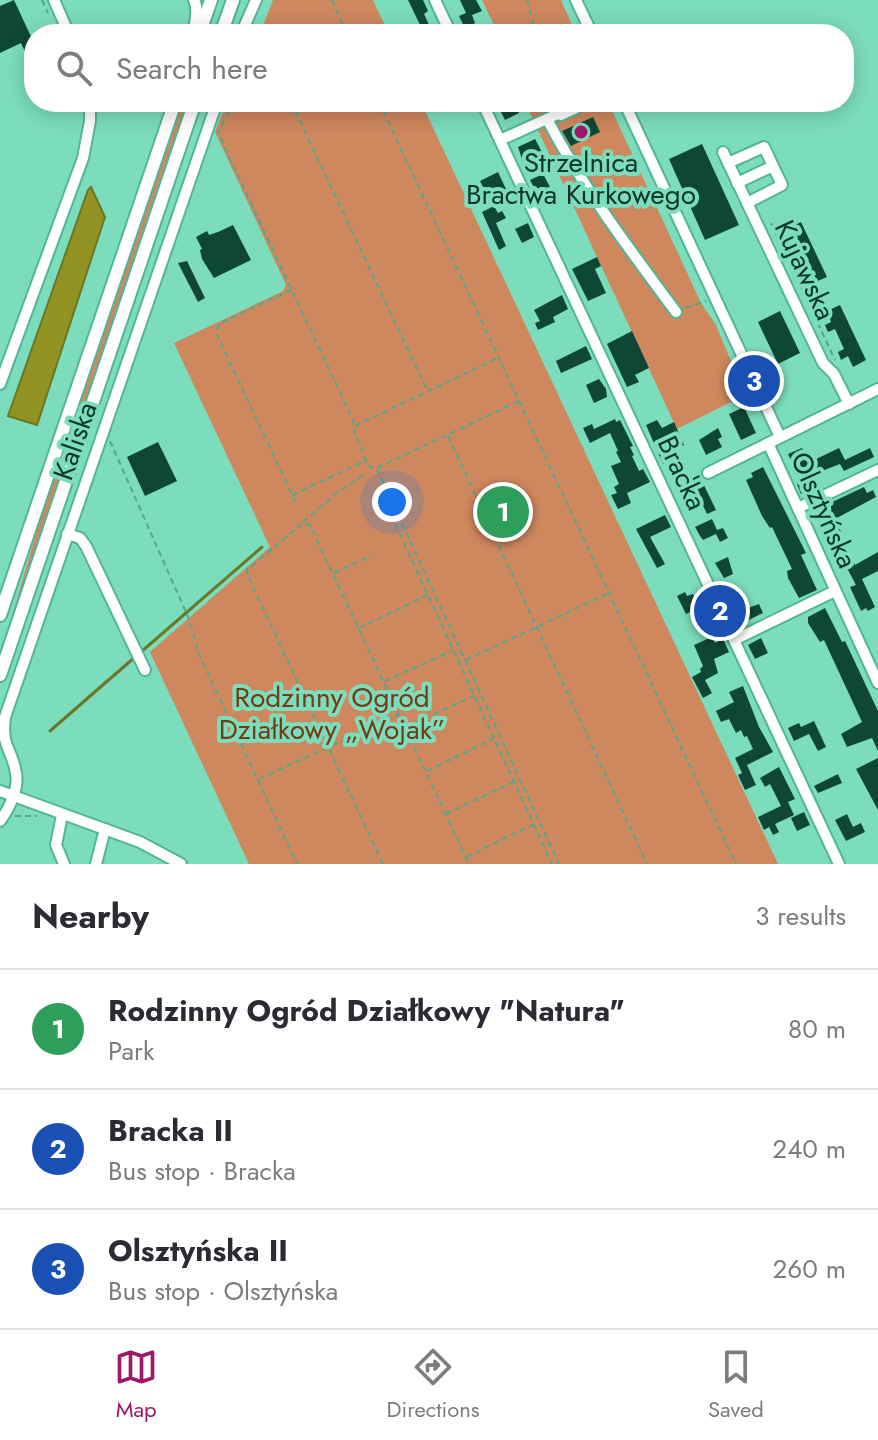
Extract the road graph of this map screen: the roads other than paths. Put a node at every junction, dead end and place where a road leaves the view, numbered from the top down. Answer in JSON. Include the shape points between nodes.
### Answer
{"nodes":[{"id":1,"x":54,"y":0,"type":"edge"},
{"id":2,"x":194,"y":0,"type":"edge"},
{"id":3,"x":211,"y":0,"type":"edge"},
{"id":4,"x":233,"y":0,"type":"edge"},
{"id":5,"x":256,"y":0,"type":"edge"},
{"id":6,"x":435,"y":0,"type":"edge"},
{"id":7,"x":576,"y":0,"type":"edge"},
{"id":8,"x":65,"y":24,"type":"edge"},
{"id":9,"x":194,"y":24,"type":"edge"},
{"id":10,"x":201,"y":24,"type":"edge"},
{"id":11,"x":225,"y":24,"type":"edge"},
{"id":12,"x":245,"y":24,"type":"edge"},
{"id":13,"x":446,"y":24,"type":"edge"},
{"id":14,"x":587,"y":24,"type":"edge"},
{"id":15,"x":90,"y":112,"type":"edge"},
{"id":16,"x":172,"y":112,"type":"edge"},
{"id":17,"x":192,"y":112,"type":"edge"},
{"id":18,"x":214,"y":112,"type":"edge"},
{"id":19,"x":487,"y":112,"type":"edge"},
{"id":20,"x":570,"y":112,"type":"edge"},
{"id":21,"x":629,"y":112,"type":"edge"},
{"id":22,"x":560,"y":113,"type":"joint"},
{"id":23,"x":547,"y":119,"type":"junction"},
{"id":24,"x":500,"y":140,"type":"junction"},
{"id":25,"x":723,"y":152,"type":"dead end"},
{"id":26,"x":728,"y":163,"type":"junction"},
{"id":27,"x":773,"y":166,"type":"junction"},
{"id":28,"x":737,"y":183,"type":"junction"},
{"id":29,"x":747,"y":203,"type":"junction"},
{"id":30,"x":676,"y":312,"type":"road end"},
{"id":31,"x":0,"y":384,"type":"edge"},
{"id":32,"x":878,"y":389,"type":"edge"},
{"id":33,"x":849,"y":404,"type":"junction"},
{"id":34,"x":780,"y":437,"type":"junction"},
{"id":35,"x":768,"y":443,"type":"junction"},
{"id":36,"x":878,"y":470,"type":"edge"},
{"id":37,"x":708,"y":473,"type":"dead end"},
{"id":38,"x":798,"y":508,"type":"junction"},
{"id":39,"x":67,"y":534,"type":"junction"},
{"id":40,"x":835,"y":591,"type":"junction"},
{"id":41,"x":0,"y":615,"type":"edge"},
{"id":42,"x":734,"y":640,"type":"junction"},
{"id":43,"x":145,"y":670,"type":"dead end"},
{"id":44,"x":0,"y":675,"type":"edge"},
{"id":45,"x":878,"y":683,"type":"edge"},
{"id":46,"x":0,"y":791,"type":"edge"},
{"id":47,"x":0,"y":797,"type":"edge"},
{"id":48,"x":12,"y":797,"type":"junction"},
{"id":49,"x":61,"y":819,"type":"junction"},
{"id":50,"x":1,"y":820,"type":"edge"},
{"id":51,"x":105,"y":829,"type":"junction"},
{"id":52,"x":97,"y":861,"type":"edge"},
{"id":53,"x":61,"y":863,"type":"edge"},
{"id":54,"x":87,"y":864,"type":"edge"},
{"id":55,"x":181,"y":864,"type":"edge"},
{"id":56,"x":839,"y":864,"type":"edge"}],
"edges":[{"from":1,"to":8,"type":"street"},
{"from":2,"to":9,"type":"street"},
{"from":3,"to":10,"type":"main road"},
{"from":4,"to":11,"type":"main road"},
{"from":5,"to":12,"type":"street"},
{"from":6,"to":13,"type":"street"},
{"from":7,"to":14,"type":"street"},
{"from":15,"to":31,"type":"street","via":[[83,158]]},
{"from":16,"to":41,"type":"main road","name":"Kaliska"},
{"from":17,"to":44,"type":"main road","name":"Kaliska"},
{"from":18,"to":39,"type":"street","name":"Kaliska"},
{"from":19,"to":24,"type":"street","name":"Bracka"},
{"from":20,"to":22,"type":"street"},
{"from":21,"to":34,"type":"street","name":"Olsztyńska"},
{"from":22,"to":23,"type":"street"},
{"from":23,"to":24,"type":"street"},
{"from":23,"to":30,"type":"street","via":[[604,213]]},
{"from":24,"to":42,"type":"street","name":"Bracka"},
{"from":25,"to":26,"type":"street","name":"Kujawska"},
{"from":26,"to":27,"type":"street","via":[[764,147]]},
{"from":26,"to":28,"type":"street","name":"Kujawska"},
{"from":27,"to":28,"type":"street"},
{"from":27,"to":29,"type":"street","via":[[782,185]]},
{"from":28,"to":29,"type":"street","name":"Kujawska"},
{"from":29,"to":33,"type":"street","name":"Kujawska","via":[[823,363]]},
{"from":32,"to":33,"type":"street"},
{"from":33,"to":34,"type":"street"},
{"from":34,"to":35,"type":"street"},
{"from":35,"to":37,"type":"street"},
{"from":35,"to":38,"type":"street","name":"Olsztyńska"},
{"from":36,"to":38,"type":"street"},
{"from":38,"to":40,"type":"street","name":"Olsztyńska"},
{"from":39,"to":43,"type":"street","via":[[86,546]]},
{"from":39,"to":48,"type":"street","name":"Kaliska","via":[[5,717],[4,740],[16,774]]},
{"from":40,"to":42,"type":"street"},
{"from":40,"to":45,"type":"street","name":"Olsztyńska"},
{"from":42,"to":56,"type":"street","name":"Bracka"},
{"from":46,"to":48,"type":"street"},
{"from":47,"to":48,"type":"street"},
{"from":48,"to":49,"type":"street"},
{"from":48,"to":50,"type":"street"},
{"from":49,"to":51,"type":"street"},
{"from":49,"to":53,"type":"street","via":[[56,845]]},
{"from":51,"to":52,"type":"street"},
{"from":51,"to":55,"type":"street"},
{"from":52,"to":54,"type":"street"}]}
